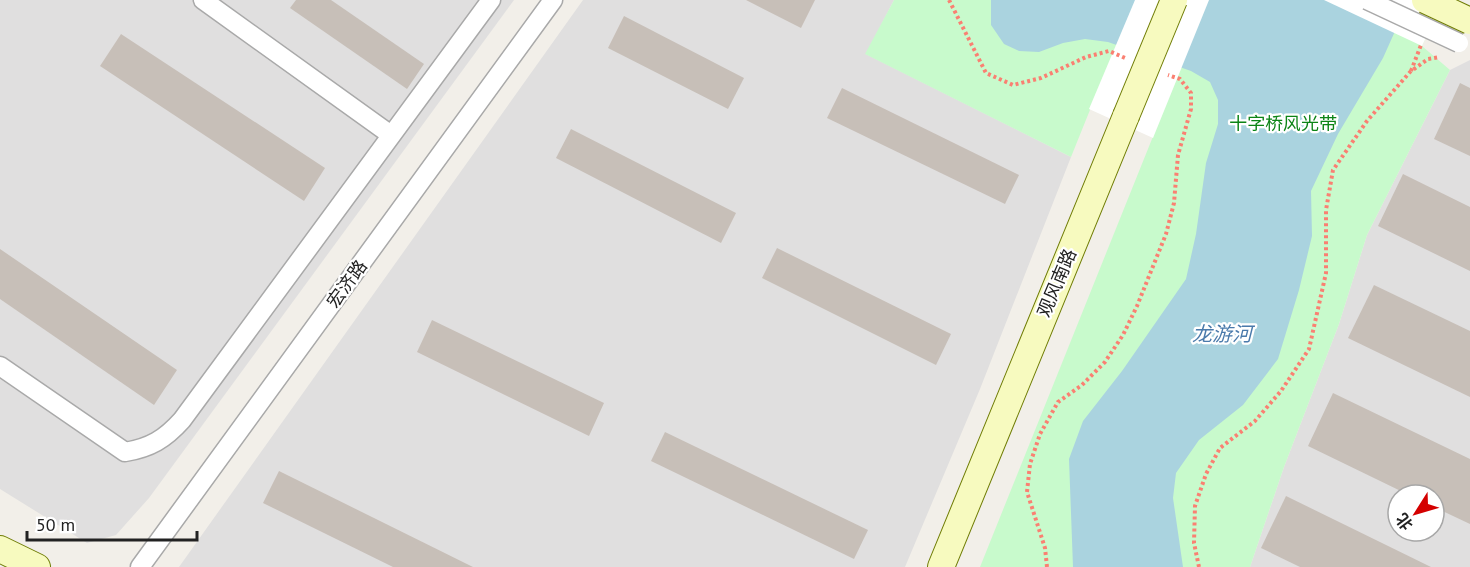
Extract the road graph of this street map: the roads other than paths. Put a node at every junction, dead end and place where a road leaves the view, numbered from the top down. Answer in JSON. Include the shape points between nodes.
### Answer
{"nodes":[{"id":1,"x":203,"y":0,"type":"edge"},
{"id":2,"x":491,"y":0,"type":"edge"},
{"id":3,"x":553,"y":0,"type":"edge"},
{"id":4,"x":1174,"y":0,"type":"edge"},
{"id":5,"x":1367,"y":0,"type":"edge"},
{"id":6,"x":1425,"y":0,"type":"edge"},
{"id":7,"x":1462,"y":42,"type":"edge"},
{"id":8,"x":391,"y":135,"type":"junction"},
{"id":9,"x":0,"y":366,"type":"edge"},
{"id":10,"x":0,"y":549,"type":"edge"},
{"id":11,"x":37,"y":567,"type":"edge"},
{"id":12,"x":140,"y":567,"type":"edge"},
{"id":13,"x":941,"y":567,"type":"edge"}],
"edges":[{"from":1,"to":8,"type":"street"},
{"from":2,"to":8,"type":"street"},
{"from":3,"to":12,"type":"street","name":"宏济路"},
{"from":4,"to":13,"type":"street","name":"观风南路","bridge":true},
{"from":5,"to":7,"type":"street","bridge":true},
{"from":6,"to":7,"type":"street","bridge":true},
{"from":8,"to":9,"type":"street","via":[[166,437],[145,449],[125,452]]},
{"from":10,"to":11,"type":"street"}]}
